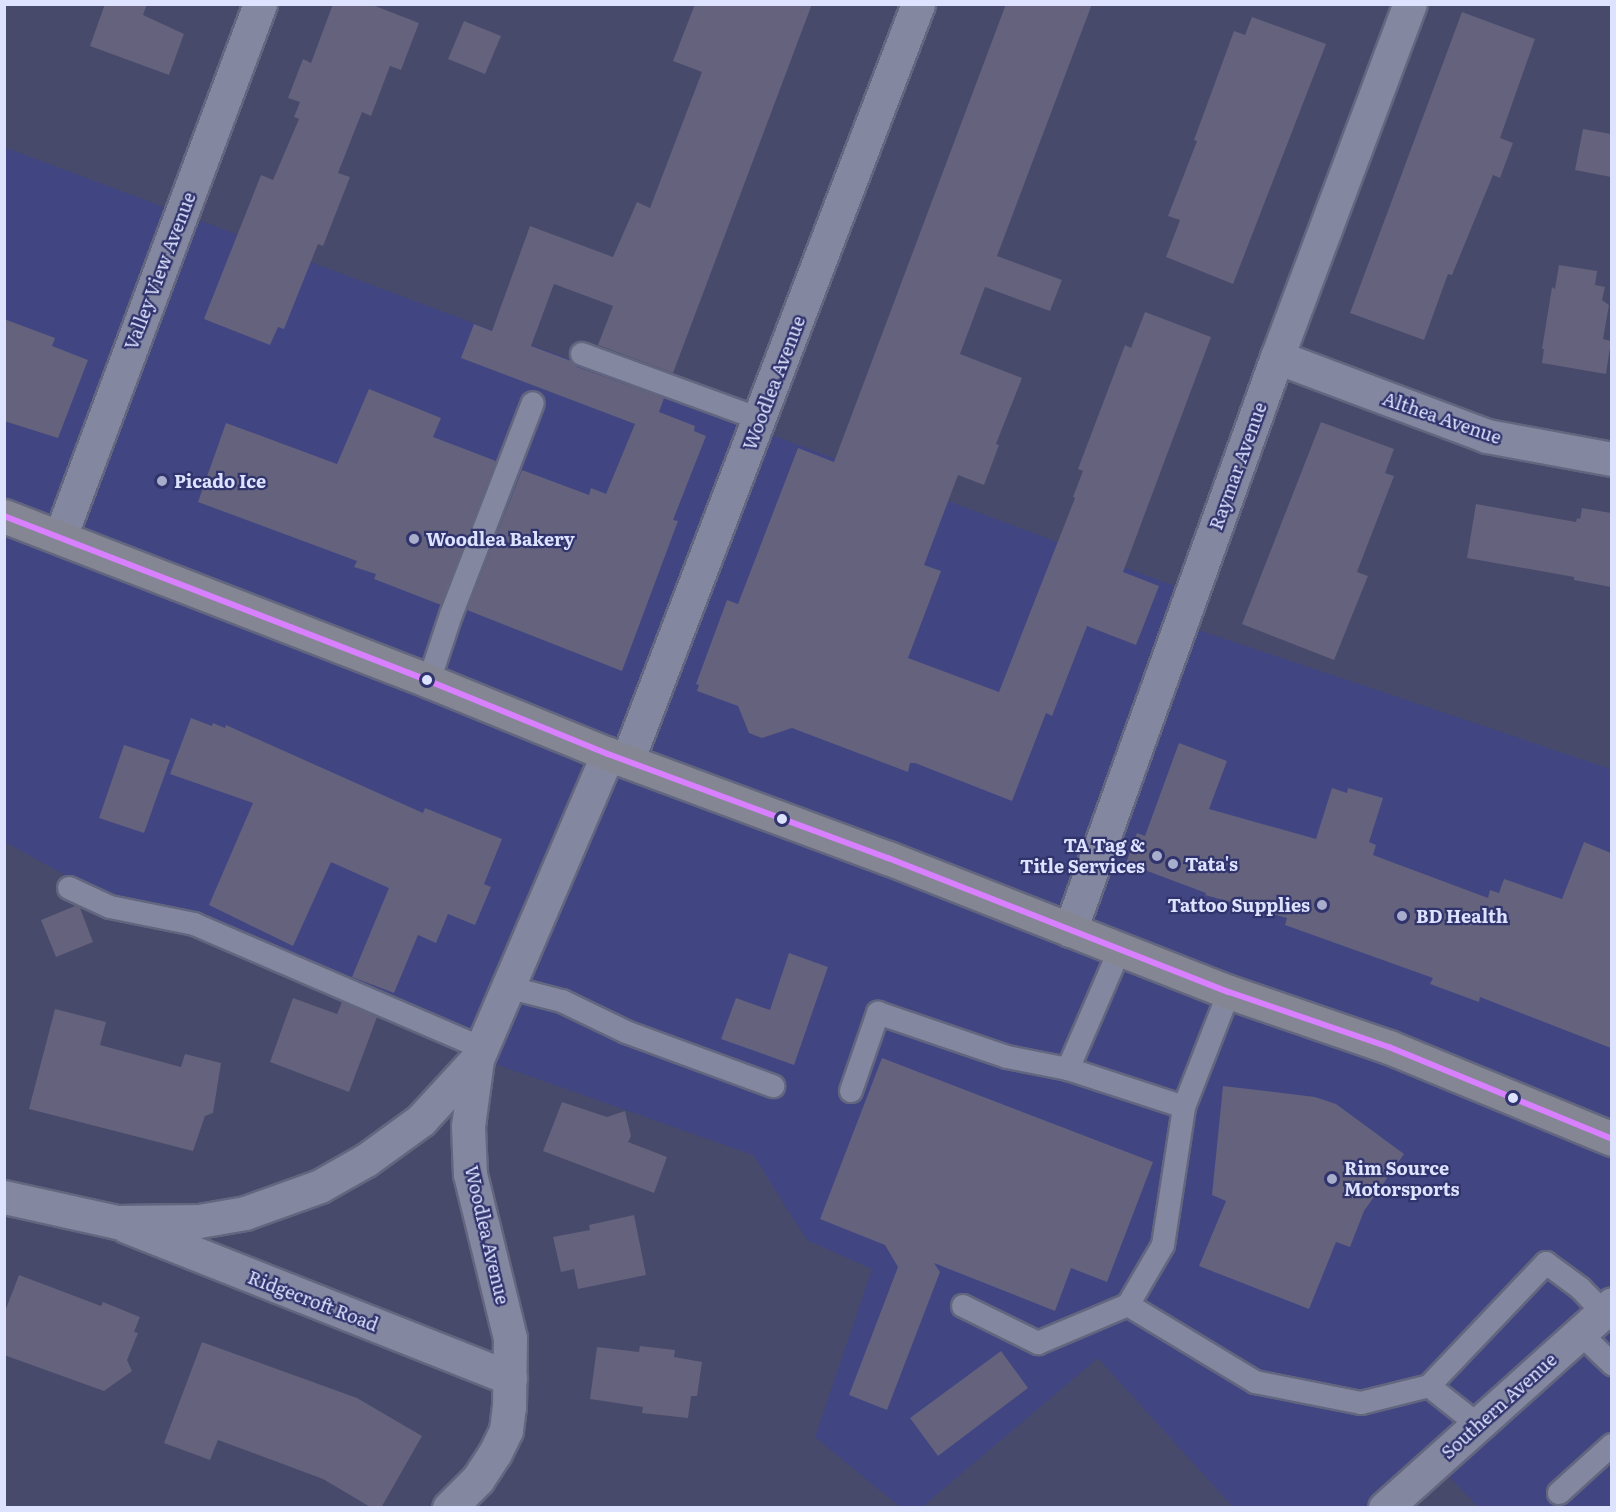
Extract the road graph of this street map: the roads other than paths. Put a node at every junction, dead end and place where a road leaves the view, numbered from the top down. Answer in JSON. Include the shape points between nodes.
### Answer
{"nodes":[{"id":1,"x":260,"y":4,"type":"edge"},
{"id":2,"x":918,"y":4,"type":"edge"},
{"id":3,"x":1410,"y":4,"type":"edge"},
{"id":4,"x":582,"y":354,"type":"dead end"},
{"id":5,"x":1277,"y":357,"type":"junction"},
{"id":6,"x":533,"y":403,"type":"dead end"},
{"id":7,"x":760,"y":419,"type":"junction"},
{"id":8,"x":1611,"y":459,"type":"edge"},
{"id":9,"x":4,"y":516,"type":"edge"},
{"id":10,"x":60,"y":537,"type":"junction"},
{"id":11,"x":429,"y":681,"type":"junction"},
{"id":12,"x":617,"y":758,"type":"junction"},
{"id":13,"x":69,"y":888,"type":"dead end"},
{"id":14,"x":1070,"y":930,"type":"junction"},
{"id":15,"x":1120,"y":949,"type":"junction"},
{"id":16,"x":507,"y":987,"type":"junction"},
{"id":17,"x":1229,"y":992,"type":"junction"},
{"id":18,"x":479,"y":1053,"type":"junction"},
{"id":19,"x":1068,"y":1069,"type":"junction"},
{"id":20,"x":773,"y":1086,"type":"dead end"},
{"id":21,"x":851,"y":1091,"type":"dead end"},
{"id":22,"x":1184,"y":1107,"type":"junction"},
{"id":23,"x":1611,"y":1138,"type":"edge"},
{"id":24,"x":4,"y":1197,"type":"edge"},
{"id":25,"x":117,"y":1222,"type":"junction"},
{"id":26,"x":1128,"y":1305,"type":"junction"},
{"id":27,"x":963,"y":1306,"type":"dead end"},
{"id":28,"x":1598,"y":1316,"type":"edge"},
{"id":29,"x":1611,"y":1364,"type":"edge"},
{"id":30,"x":510,"y":1378,"type":"junction"},
{"id":31,"x":1429,"y":1386,"type":"junction"},
{"id":32,"x":1478,"y":1425,"type":"junction"},
{"id":33,"x":1611,"y":1445,"type":"edge"},
{"id":34,"x":1559,"y":1493,"type":"dead end"},
{"id":35,"x":449,"y":1508,"type":"edge"},
{"id":36,"x":1385,"y":1508,"type":"edge"}],
"edges":[{"from":1,"to":10,"type":"street","name":"Valley View Avenue"},
{"from":2,"to":7,"type":"street","name":"Woodlea Avenue"},
{"from":3,"to":5,"type":"street","name":"Raymar Avenue"},
{"from":4,"to":7,"type":"lane"},
{"from":5,"to":8,"type":"street","name":"Althea Avenue","via":[[1487,436]]},
{"from":5,"to":14,"type":"street","name":"Raymar Avenue"},
{"from":6,"to":11,"type":"lane"},
{"from":7,"to":12,"type":"street","name":"Woodlea Avenue"},
{"from":9,"to":10,"type":"main road"},
{"from":10,"to":11,"type":"main road"},
{"from":11,"to":12,"type":"main road"},
{"from":12,"to":14,"type":"main road"},
{"from":12,"to":16,"type":"street","name":"Woodlea Avenue"},
{"from":13,"to":18,"type":"lane","via":[[111,907],[194,924]]},
{"from":14,"to":15,"type":"main road"},
{"from":15,"to":17,"type":"main road"},
{"from":15,"to":19,"type":"lane"},
{"from":16,"to":18,"type":"street","name":"Woodlea Avenue"},
{"from":16,"to":20,"type":"lane","via":[[562,1001],[626,1032]]},
{"from":17,"to":22,"type":"lane"},
{"from":17,"to":23,"type":"main road","via":[[1389,1047]]},
{"from":18,"to":25,"type":"street","name":"Ridgecroft Road","via":[[421,1120],[366,1160],[320,1186],[245,1213],[200,1221]]},
{"from":18,"to":30,"type":"street","name":"Woodlea Avenue","via":[[468,1126],[470,1174],[510,1338]]},
{"from":19,"to":21,"type":"lane","via":[[1007,1057],[878,1013]]},
{"from":19,"to":22,"type":"lane"},
{"from":22,"to":26,"type":"lane","via":[[1163,1245]]},
{"from":24,"to":25,"type":"street","name":"Ridgecroft Road"},
{"from":25,"to":30,"type":"street","name":"Ridgecroft Road"},
{"from":26,"to":27,"type":"lane","via":[[1038,1343]]},
{"from":26,"to":31,"type":"lane","via":[[1255,1382],[1361,1403]]},
{"from":28,"to":29,"type":"lane"},
{"from":28,"to":31,"type":"lane","via":[[1580,1288],[1546,1263]]},
{"from":28,"to":32,"type":"street","name":"Southern Avenue"},
{"from":30,"to":35,"type":"street","name":"Woodlea Avenue","via":[[503,1438],[478,1479]]},
{"from":31,"to":32,"type":"lane"},
{"from":32,"to":36,"type":"street","name":"Southern Avenue"},
{"from":33,"to":34,"type":"lane"}]}
